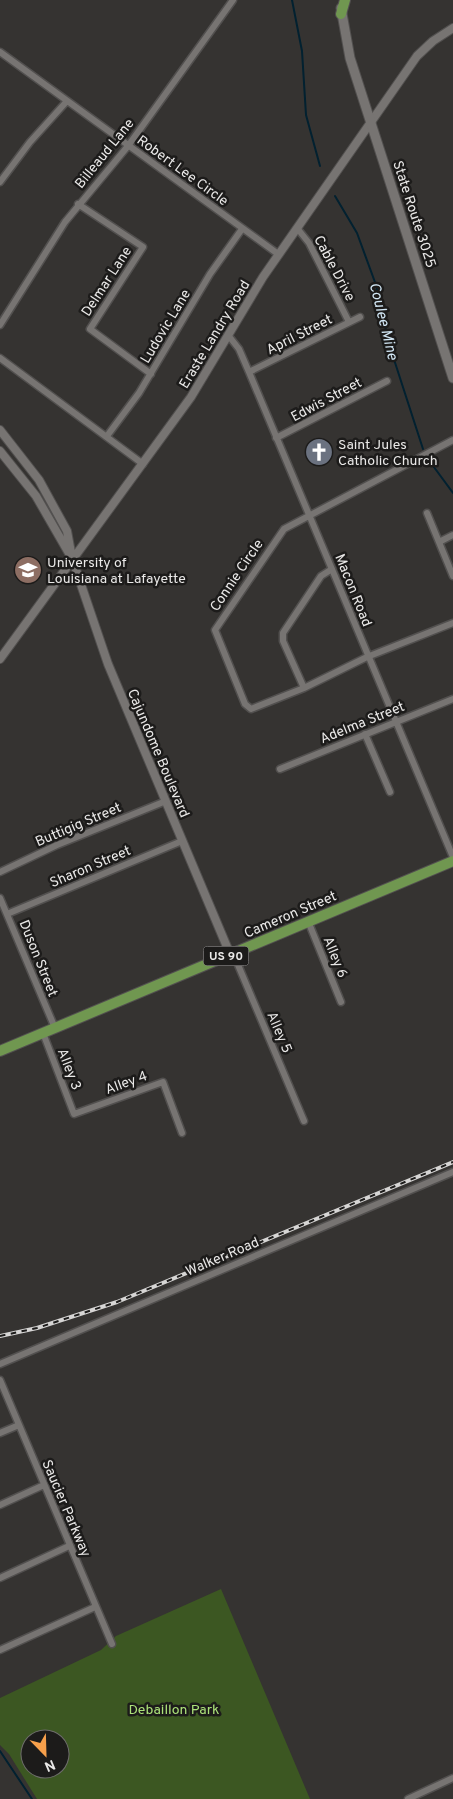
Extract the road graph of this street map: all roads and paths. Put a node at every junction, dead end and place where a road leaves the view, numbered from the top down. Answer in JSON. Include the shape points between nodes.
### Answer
{"nodes":[{"id":1,"x":233,"y":0,"type":"edge"},
{"id":2,"x":340,"y":0,"type":"edge"},
{"id":3,"x":345,"y":0,"type":"edge"},
{"id":4,"x":341,"y":14,"type":"junction"},
{"id":5,"x":453,"y":28,"type":"edge"},
{"id":6,"x":2,"y":54,"type":"edge"},
{"id":7,"x":0,"y":62,"type":"edge"},
{"id":8,"x":67,"y":101,"type":"junction"},
{"id":9,"x":371,"y":122,"type":"junction"},
{"id":10,"x":128,"y":146,"type":"junction"},
{"id":11,"x":0,"y":182,"type":"edge"},
{"id":12,"x":78,"y":204,"type":"junction"},
{"id":13,"x":296,"y":228,"type":"junction"},
{"id":14,"x":242,"y":229,"type":"junction"},
{"id":15,"x":278,"y":254,"type":"junction"},
{"id":16,"x":360,"y":316,"type":"dead end"},
{"id":17,"x":349,"y":322,"type":"junction"},
{"id":18,"x":0,"y":325,"type":"edge"},
{"id":19,"x":228,"y":335,"type":"junction"},
{"id":20,"x":0,"y":358,"type":"edge"},
{"id":21,"x":249,"y":372,"type":"junction"},
{"id":22,"x":151,"y":374,"type":"junction"},
{"id":23,"x":453,"y":378,"type":"edge"},
{"id":24,"x":387,"y":381,"type":"dead end"},
{"id":25,"x":0,"y":430,"type":"edge"},
{"id":26,"x":107,"y":436,"type":"junction"},
{"id":27,"x":276,"y":438,"type":"junction"},
{"id":28,"x":453,"y":440,"type":"edge"},
{"id":29,"x":0,"y":451,"type":"edge"},
{"id":30,"x":143,"y":464,"type":"junction"},
{"id":31,"x":427,"y":513,"type":"dead end"},
{"id":32,"x":309,"y":516,"type":"junction"},
{"id":33,"x":453,"y":535,"type":"edge"},
{"id":34,"x":439,"y":542,"type":"junction"},
{"id":35,"x":72,"y":558,"type":"junction"},
{"id":36,"x":332,"y":570,"type":"junction"},
{"id":37,"x":453,"y":576,"type":"edge"},
{"id":38,"x":453,"y":623,"type":"edge"},
{"id":39,"x":367,"y":657,"type":"junction"},
{"id":40,"x":0,"y":659,"type":"edge"},
{"id":41,"x":304,"y":688,"type":"junction"},
{"id":42,"x":453,"y":699,"type":"edge"},
{"id":43,"x":396,"y":722,"type":"junction"},
{"id":44,"x":365,"y":734,"type":"junction"},
{"id":45,"x":280,"y":769,"type":"dead end"},
{"id":46,"x":390,"y":792,"type":"dead end"},
{"id":47,"x":166,"y":801,"type":"junction"},
{"id":48,"x":182,"y":842,"type":"junction"},
{"id":49,"x":453,"y":859,"type":"edge"},
{"id":50,"x":0,"y":872,"type":"edge"},
{"id":51,"x":0,"y":898,"type":"edge"},
{"id":52,"x":7,"y":914,"type":"junction"},
{"id":53,"x":308,"y":921,"type":"junction"},
{"id":54,"x":232,"y":954,"type":"junction"},
{"id":55,"x":341,"y":1002,"type":"dead end"},
{"id":56,"x":55,"y":1028,"type":"junction"},
{"id":57,"x":43,"y":1033,"type":"junction"},
{"id":58,"x":0,"y":1051,"type":"edge"},
{"id":59,"x":74,"y":1114,"type":"joint"},
{"id":60,"x":304,"y":1121,"type":"dead end"},
{"id":61,"x":182,"y":1133,"type":"dead end"},
{"id":62,"x":453,"y":1172,"type":"edge"},
{"id":63,"x":0,"y":1364,"type":"edge"},
{"id":64,"x":0,"y":1380,"type":"edge"},
{"id":65,"x":19,"y":1425,"type":"junction"},
{"id":66,"x":0,"y":1433,"type":"edge"},
{"id":67,"x":44,"y":1485,"type":"junction"},
{"id":68,"x":0,"y":1505,"type":"edge"},
{"id":69,"x":69,"y":1546,"type":"junction"},
{"id":70,"x":0,"y":1578,"type":"edge"},
{"id":71,"x":94,"y":1606,"type":"junction"},
{"id":72,"x":112,"y":1644,"type":"dead end"},
{"id":73,"x":0,"y":1650,"type":"edge"},
{"id":74,"x":453,"y":1778,"type":"edge"},
{"id":75,"x":408,"y":1799,"type":"edge"}],
"edges":[{"from":1,"to":10,"type":"street","name":"Billeaud Lane"},
{"from":2,"to":4,"type":"main road","name":"State Route 3025"},
{"from":3,"to":4,"type":"main road"},
{"from":4,"to":9,"type":"main road","name":"State Route 3025","via":[[350,58]]},
{"from":5,"to":9,"type":"street","name":"Eraste Landry Road","via":[[421,52]]},
{"from":6,"to":7,"type":"street"},
{"from":6,"to":8,"type":"street","name":"Robert Lee Circle"},
{"from":8,"to":10,"type":"street","name":"Robert Lee Circle"},
{"from":8,"to":11,"type":"street"},
{"from":9,"to":13,"type":"street","name":"Eraste Landry Road"},
{"from":9,"to":23,"type":"main road","name":"State Route 3025"},
{"from":10,"to":12,"type":"street","name":"Billeaud Lane"},
{"from":10,"to":14,"type":"street","name":"Robert Lee Circle"},
{"from":12,"to":18,"type":"street","name":"Billeaud Lane"},
{"from":12,"to":22,"type":"street","name":"Delmar Lane","via":[[143,247],[90,329]]},
{"from":13,"to":15,"type":"street","name":"Eraste Landry Road"},
{"from":13,"to":17,"type":"street","name":"Cable Drive","via":[[309,243]]},
{"from":14,"to":15,"type":"street","name":"Robert Lee Circle"},
{"from":14,"to":22,"type":"street","name":"Ludovic Lane","via":[[210,274]]},
{"from":15,"to":19,"type":"street","name":"Eraste Landry Road"},
{"from":16,"to":17,"type":"street","name":"April Street"},
{"from":17,"to":21,"type":"street","name":"April Street"},
{"from":19,"to":21,"type":"street","name":"Macon Road","via":[[239,349]]},
{"from":19,"to":30,"type":"street","name":"Eraste Landry Road","via":[[191,397]]},
{"from":20,"to":26,"type":"street"},
{"from":21,"to":27,"type":"street","name":"Macon Road"},
{"from":22,"to":26,"type":"street","name":"Ludovic Lane"},
{"from":24,"to":27,"type":"street","name":"Edwis Street"},
{"from":25,"to":35,"type":"street","name":"Cajundome Boulevard","via":[[46,490],[69,536]]},
{"from":26,"to":30,"type":"street"},
{"from":27,"to":32,"type":"street","name":"Macon Road"},
{"from":28,"to":32,"type":"street"},
{"from":29,"to":35,"type":"street","name":"Cajundome Boulevard","via":[[36,496]]},
{"from":30,"to":35,"type":"street","name":"Eraste Landry Road"},
{"from":31,"to":34,"type":"street"},
{"from":32,"to":36,"type":"street","name":"Macon Road"},
{"from":32,"to":41,"type":"street","name":"Connie Circle","via":[[280,533],[215,630],[245,704],[250,709]]},
{"from":33,"to":34,"type":"street"},
{"from":34,"to":37,"type":"street"},
{"from":35,"to":40,"type":"street","name":"Eraste Landry Road"},
{"from":35,"to":47,"type":"street","name":"Cajundome Boulevard","via":[[108,664]]},
{"from":36,"to":39,"type":"street","name":"Macon Road"},
{"from":36,"to":41,"type":"street","via":[[321,576],[283,633],[283,641]]},
{"from":38,"to":39,"type":"street","name":"Connie Circle"},
{"from":39,"to":41,"type":"street","name":"Connie Circle"},
{"from":39,"to":43,"type":"street","name":"Macon Road"},
{"from":42,"to":43,"type":"street","name":"Adelma Street"},
{"from":43,"to":44,"type":"street","name":"Adelma Street"},
{"from":43,"to":49,"type":"street","name":"Macon Road"},
{"from":44,"to":45,"type":"street","name":"Adelma Street"},
{"from":44,"to":46,"type":"street"},
{"from":47,"to":48,"type":"street","name":"Cajundome Boulevard"},
{"from":47,"to":50,"type":"street","name":"Buttigig Street"},
{"from":48,"to":52,"type":"street","name":"Sharon Street"},
{"from":48,"to":54,"type":"street","name":"Cajundome Boulevard"},
{"from":49,"to":53,"type":"main road","name":"Cameron Street","number":"US 90"},
{"from":51,"to":52,"type":"street","name":"Duson Street"},
{"from":52,"to":56,"type":"street","name":"Duson Street"},
{"from":53,"to":54,"type":"main road","name":"Cameron Street","number":"US 90"},
{"from":53,"to":55,"type":"street","name":"Alley 6"},
{"from":54,"to":56,"type":"main road","name":"Cameron Street","number":"US 90"},
{"from":54,"to":60,"type":"street","name":"Alley 5"},
{"from":56,"to":57,"type":"main road","name":"Cameron Street","number":"US 90"},
{"from":57,"to":58,"type":"main road","name":"Cameron Street","number":"US 90"},
{"from":57,"to":59,"type":"street","name":"Alley 3"},
{"from":59,"to":61,"type":"street","name":"Alley 4","via":[[163,1082]]},
{"from":62,"to":63,"type":"street","name":"Walker Road"},
{"from":64,"to":65,"type":"street","name":"Saucier Parkway"},
{"from":65,"to":66,"type":"street"},
{"from":65,"to":67,"type":"street","name":"Saucier Parkway"},
{"from":67,"to":68,"type":"street"},
{"from":67,"to":69,"type":"street","name":"Saucier Parkway"},
{"from":69,"to":70,"type":"street"},
{"from":69,"to":71,"type":"street","name":"Saucier Parkway"},
{"from":71,"to":72,"type":"street","name":"Saucier Parkway"},
{"from":71,"to":73,"type":"street"},
{"from":74,"to":75,"type":"street"}]}
